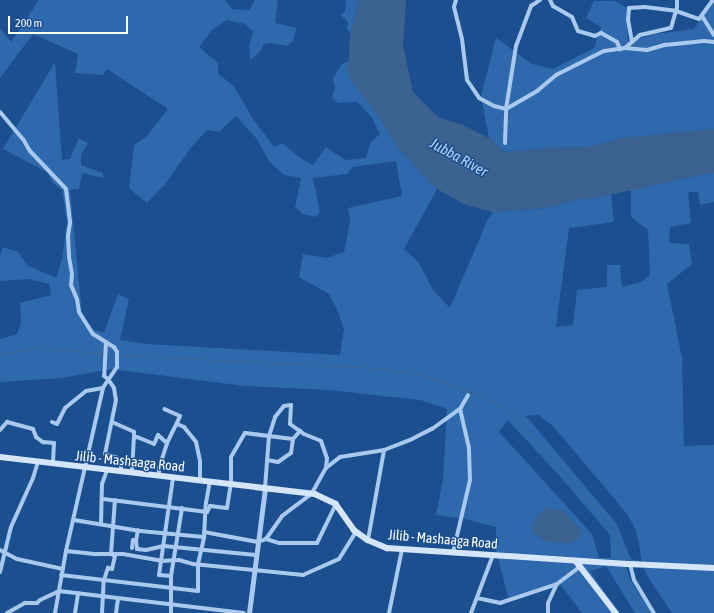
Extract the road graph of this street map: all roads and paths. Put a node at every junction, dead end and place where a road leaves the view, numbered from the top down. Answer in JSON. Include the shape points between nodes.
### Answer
{"nodes":[{"id":1,"x":456,"y":0,"type":"edge"},
{"id":2,"x":528,"y":0,"type":"edge"},
{"id":3,"x":540,"y":0,"type":"edge"},
{"id":4,"x":550,"y":0,"type":"edge"},
{"id":5,"x":678,"y":0,"type":"edge"},
{"id":6,"x":713,"y":0,"type":"edge"},
{"id":7,"x":532,"y":4,"type":"junction"},
{"id":8,"x":676,"y":11,"type":"junction"},
{"id":9,"x":702,"y":16,"type":"junction"},
{"id":10,"x":714,"y":35,"type":"edge"},
{"id":11,"x":632,"y":42,"type":"junction"},
{"id":12,"x":714,"y":42,"type":"edge"},
{"id":13,"x":623,"y":48,"type":"junction"},
{"id":14,"x":506,"y":109,"type":"junction"},
{"id":15,"x":0,"y":112,"type":"edge"},
{"id":16,"x":504,"y":143,"type":"dead end"},
{"id":17,"x":106,"y":342,"type":"junction"},
{"id":18,"x":108,"y":379,"type":"junction"},
{"id":19,"x":103,"y":388,"type":"junction"},
{"id":20,"x":468,"y":395,"type":"dead end"},
{"id":21,"x":164,"y":409,"type":"dead end"},
{"id":22,"x":460,"y":409,"type":"junction"},
{"id":23,"x":52,"y":422,"type":"dead end"},
{"id":24,"x":112,"y":422,"type":"junction"},
{"id":25,"x":177,"y":424,"type":"junction"},
{"id":26,"x":0,"y":430,"type":"edge"},
{"id":27,"x":300,"y":431,"type":"junction"},
{"id":28,"x":269,"y":436,"type":"junction"},
{"id":29,"x":134,"y":438,"type":"junction"},
{"id":30,"x":293,"y":439,"type":"junction"},
{"id":31,"x":167,"y":442,"type":"junction"},
{"id":32,"x":384,"y":450,"type":"junction"},
{"id":33,"x":0,"y":457,"type":"edge"},
{"id":34,"x":267,"y":460,"type":"junction"},
{"id":35,"x":38,"y":462,"type":"junction"},
{"id":36,"x":53,"y":464,"type":"junction"},
{"id":37,"x":85,"y":468,"type":"junction"},
{"id":38,"x":326,"y":468,"type":"junction"},
{"id":39,"x":107,"y":470,"type":"junction"},
{"id":40,"x":121,"y":472,"type":"junction"},
{"id":41,"x":132,"y":473,"type":"junction"},
{"id":42,"x":159,"y":476,"type":"junction"},
{"id":43,"x":173,"y":478,"type":"junction"},
{"id":44,"x":200,"y":480,"type":"junction"},
{"id":45,"x":210,"y":481,"type":"junction"},
{"id":46,"x":231,"y":484,"type":"junction"},
{"id":47,"x":265,"y":488,"type":"junction"},
{"id":48,"x":312,"y":493,"type":"junction"},
{"id":49,"x":103,"y":499,"type":"junction"},
{"id":50,"x":115,"y":500,"type":"junction"},
{"id":51,"x":336,"y":504,"type":"junction"},
{"id":52,"x":168,"y":508,"type":"junction"},
{"id":53,"x":182,"y":508,"type":"junction"},
{"id":54,"x":206,"y":512,"type":"junction"},
{"id":55,"x":74,"y":520,"type":"junction"},
{"id":56,"x":101,"y":524,"type":"junction"},
{"id":57,"x":114,"y":526,"type":"junction"},
{"id":58,"x":138,"y":530,"type":"junction"},
{"id":59,"x":204,"y":532,"type":"junction"},
{"id":60,"x":356,"y":532,"type":"junction"},
{"id":61,"x":165,"y":534,"type":"junction"},
{"id":62,"x":178,"y":535,"type":"junction"},
{"id":63,"x":204,"y":537,"type":"junction"},
{"id":64,"x":266,"y":539,"type":"junction"},
{"id":65,"x":368,"y":540,"type":"junction"},
{"id":66,"x":136,"y":541,"type":"junction"},
{"id":67,"x":258,"y":542,"type":"junction"},
{"id":68,"x":164,"y":546,"type":"junction"},
{"id":69,"x":177,"y":547,"type":"junction"},
{"id":70,"x":132,"y":548,"type":"dead end"},
{"id":71,"x":137,"y":549,"type":"junction"},
{"id":72,"x":0,"y":550,"type":"edge"},
{"id":73,"x":201,"y":550,"type":"junction"},
{"id":74,"x":402,"y":550,"type":"junction"},
{"id":75,"x":66,"y":551,"type":"junction"},
{"id":76,"x":5,"y":552,"type":"junction"},
{"id":77,"x":452,"y":553,"type":"junction"},
{"id":78,"x":111,"y":554,"type":"junction"},
{"id":79,"x":256,"y":555,"type":"junction"},
{"id":80,"x":493,"y":555,"type":"junction"},
{"id":81,"x":136,"y":556,"type":"junction"},
{"id":82,"x":161,"y":561,"type":"junction"},
{"id":83,"x":576,"y":561,"type":"junction"},
{"id":84,"x":173,"y":562,"type":"junction"},
{"id":85,"x":198,"y":564,"type":"junction"},
{"id":86,"x":628,"y":564,"type":"junction"},
{"id":87,"x":581,"y":566,"type":"junction"},
{"id":88,"x":63,"y":568,"type":"junction"},
{"id":89,"x":714,"y":568,"type":"edge"},
{"id":90,"x":255,"y":570,"type":"junction"},
{"id":91,"x":0,"y":572,"type":"edge"},
{"id":92,"x":61,"y":575,"type":"junction"},
{"id":93,"x":172,"y":576,"type":"junction"},
{"id":94,"x":104,"y":580,"type":"junction"},
{"id":95,"x":557,"y":584,"type":"junction"},
{"id":96,"x":171,"y":588,"type":"junction"},
{"id":97,"x":59,"y":591,"type":"junction"},
{"id":98,"x":78,"y":593,"type":"junction"},
{"id":99,"x":103,"y":596,"type":"junction"},
{"id":100,"x":477,"y":598,"type":"junction"},
{"id":101,"x":118,"y":599,"type":"junction"},
{"id":102,"x":172,"y":605,"type":"junction"},
{"id":103,"x":194,"y":607,"type":"junction"},
{"id":104,"x":221,"y":612,"type":"edge"},
{"id":105,"x":7,"y":613,"type":"edge"},
{"id":106,"x":55,"y":613,"type":"edge"},
{"id":107,"x":75,"y":613,"type":"edge"},
{"id":108,"x":102,"y":613,"type":"edge"},
{"id":109,"x":116,"y":613,"type":"edge"},
{"id":110,"x":171,"y":613,"type":"edge"},
{"id":111,"x":194,"y":613,"type":"edge"},
{"id":112,"x":244,"y":613,"type":"edge"},
{"id":113,"x":249,"y":613,"type":"edge"},
{"id":114,"x":389,"y":613,"type":"edge"},
{"id":115,"x":471,"y":613,"type":"edge"},
{"id":116,"x":548,"y":613,"type":"edge"},
{"id":117,"x":616,"y":613,"type":"edge"},
{"id":118,"x":654,"y":613,"type":"edge"}],
"edges":[{"from":1,"to":14,"type":"street","via":[[454,6],[462,39],[467,80],[479,98]]},
{"from":2,"to":7,"type":"street"},
{"from":3,"to":7,"type":"street"},
{"from":4,"to":13,"type":"street","via":[[554,6],[572,17],[578,31],[595,36],[601,33],[618,42]]},
{"from":5,"to":8,"type":"street"},
{"from":6,"to":9,"type":"street"},
{"from":7,"to":14,"type":"street","via":[[516,46]]},
{"from":8,"to":9,"type":"street","via":[[699,19]]},
{"from":8,"to":11,"type":"street","via":[[671,28],[640,35]]},
{"from":8,"to":11,"type":"street","via":[[645,7],[629,8],[628,20]]},
{"from":9,"to":10,"type":"street"},
{"from":11,"to":13,"type":"street"},
{"from":12,"to":13,"type":"street","via":[[665,44],[647,50]]},
{"from":13,"to":14,"type":"street","via":[[604,51],[556,75],[537,91]]},
{"from":14,"to":16,"type":"street"},
{"from":15,"to":17,"type":"street","via":[[30,151],[66,189],[70,222],[68,236],[71,285],[83,320],[93,334]]},
{"from":17,"to":18,"type":"street","via":[[104,376]]},
{"from":17,"to":18,"type":"street","via":[[114,347],[117,354],[117,367]]},
{"from":18,"to":19,"type":"street"},
{"from":18,"to":24,"type":"street","via":[[114,388],[116,400]]},
{"from":19,"to":23,"type":"street","via":[[86,391],[65,408],[57,424]]},
{"from":19,"to":37,"type":"street"},
{"from":20,"to":22,"type":"street"},
{"from":21,"to":25,"type":"street","via":[[180,416]]},
{"from":22,"to":32,"type":"street","via":[[432,429]]},
{"from":22,"to":77,"type":"street","via":[[468,448],[470,480]]},
{"from":24,"to":29,"type":"street","via":[[134,432]]},
{"from":24,"to":40,"type":"street","via":[[104,454],[121,462]]},
{"from":25,"to":31,"type":"street"},
{"from":25,"to":44,"type":"street","via":[[184,427],[196,442],[200,460]]},
{"from":26,"to":36,"type":"street","via":[[7,422],[33,429],[36,437],[43,442],[54,443]]},
{"from":27,"to":28,"type":"street","via":[[290,424],[291,405],[284,406],[275,417]]},
{"from":27,"to":30,"type":"street"},
{"from":27,"to":38,"type":"street","via":[[321,441],[327,458]]},
{"from":28,"to":30,"type":"street"},
{"from":28,"to":34,"type":"street"},
{"from":28,"to":46,"type":"street","via":[[245,433],[231,457]]},
{"from":29,"to":31,"type":"street","via":[[154,444],[158,435]]},
{"from":29,"to":41,"type":"street"},
{"from":30,"to":34,"type":"street","via":[[291,453],[278,462]]},
{"from":31,"to":42,"type":"street"},
{"from":32,"to":38,"type":"street","via":[[340,457]]},
{"from":32,"to":65,"type":"street"},
{"from":33,"to":35,"type":"main road","name":"Jilib - Mashaaga Road"},
{"from":34,"to":47,"type":"street"},
{"from":35,"to":36,"type":"main road","name":"Jilib - Mashaaga Road"},
{"from":35,"to":76,"type":"street","via":[[11,527]]},
{"from":36,"to":37,"type":"main road","name":"Jilib - Mashaaga Road"},
{"from":37,"to":39,"type":"main road","name":"Jilib - Mashaaga Road"},
{"from":37,"to":55,"type":"street"},
{"from":38,"to":48,"type":"street"},
{"from":39,"to":40,"type":"main road","name":"Jilib - Mashaaga Road"},
{"from":39,"to":49,"type":"street","via":[[102,484]]},
{"from":40,"to":41,"type":"main road","name":"Jilib - Mashaaga Road"},
{"from":41,"to":42,"type":"main road","name":"Jilib - Mashaaga Road"},
{"from":42,"to":43,"type":"main road","name":"Jilib - Mashaaga Road"},
{"from":43,"to":44,"type":"main road","name":"Jilib - Mashaaga Road"},
{"from":43,"to":52,"type":"street"},
{"from":44,"to":45,"type":"main road","name":"Jilib - Mashaaga Road"},
{"from":45,"to":46,"type":"main road","name":"Jilib - Mashaaga Road"},
{"from":45,"to":54,"type":"street"},
{"from":46,"to":47,"type":"main road","name":"Jilib - Mashaaga Road"},
{"from":46,"to":54,"type":"street","via":[[227,508],[210,506]]},
{"from":47,"to":48,"type":"main road","name":"Jilib - Mashaaga Road"},
{"from":47,"to":67,"type":"street"},
{"from":48,"to":51,"type":"main road","name":"Jilib - Mashaaga Road"},
{"from":48,"to":64,"type":"street","via":[[282,516]]},
{"from":49,"to":50,"type":"street"},
{"from":49,"to":56,"type":"street"},
{"from":50,"to":52,"type":"street"},
{"from":50,"to":57,"type":"street"},
{"from":51,"to":60,"type":"main road","name":"Jilib - Mashaaga Road"},
{"from":51,"to":64,"type":"street","via":[[317,543],[279,543]]},
{"from":52,"to":53,"type":"street"},
{"from":52,"to":61,"type":"street"},
{"from":53,"to":54,"type":"street"},
{"from":53,"to":62,"type":"street"},
{"from":54,"to":59,"type":"street"},
{"from":55,"to":56,"type":"street"},
{"from":55,"to":75,"type":"street"},
{"from":56,"to":57,"type":"street"},
{"from":57,"to":58,"type":"street"},
{"from":57,"to":78,"type":"street"},
{"from":58,"to":61,"type":"street"},
{"from":58,"to":66,"type":"street"},
{"from":59,"to":63,"type":"street"},
{"from":59,"to":67,"type":"street"},
{"from":60,"to":65,"type":"main road","name":"Jilib - Mashaaga Road"},
{"from":60,"to":90,"type":"street","via":[[339,559],[303,575]]},
{"from":61,"to":62,"type":"street"},
{"from":61,"to":68,"type":"street"},
{"from":62,"to":63,"type":"street"},
{"from":62,"to":69,"type":"street"},
{"from":63,"to":73,"type":"street"},
{"from":64,"to":67,"type":"street"},
{"from":65,"to":74,"type":"main road","name":"Jilib - Mashaaga Road","via":[[387,548]]},
{"from":66,"to":70,"type":"street","via":[[133,540]]},
{"from":66,"to":71,"type":"street"},
{"from":67,"to":79,"type":"street"},
{"from":68,"to":69,"type":"street"},
{"from":68,"to":71,"type":"street"},
{"from":68,"to":82,"type":"street"},
{"from":69,"to":73,"type":"street"},
{"from":69,"to":84,"type":"street"},
{"from":71,"to":81,"type":"street"},
{"from":72,"to":76,"type":"street"},
{"from":73,"to":79,"type":"street"},
{"from":73,"to":85,"type":"street"},
{"from":74,"to":77,"type":"main road","name":"Jilib - Mashaaga Road"},
{"from":74,"to":114,"type":"street"},
{"from":75,"to":78,"type":"street"},
{"from":75,"to":88,"type":"street"},
{"from":76,"to":88,"type":"street","via":[[18,559]]},
{"from":76,"to":91,"type":"street"},
{"from":77,"to":80,"type":"main road","name":"Jilib - Mashaaga Road"},
{"from":78,"to":81,"type":"street"},
{"from":78,"to":94,"type":"street","via":[[115,556],[112,569],[108,568]]},
{"from":79,"to":90,"type":"street"},
{"from":80,"to":83,"type":"main road","name":"Jilib - Mashaaga Road"},
{"from":80,"to":100,"type":"street"},
{"from":81,"to":82,"type":"street"},
{"from":82,"to":84,"type":"street"},
{"from":82,"to":93,"type":"street","via":[[159,575]]},
{"from":83,"to":86,"type":"main road","name":"Jilib - Mashaaga Road"},
{"from":83,"to":87,"type":"main road"},
{"from":84,"to":85,"type":"street"},
{"from":84,"to":93,"type":"street"},
{"from":85,"to":90,"type":"street"},
{"from":85,"to":96,"type":"street","via":[[198,591]]},
{"from":86,"to":89,"type":"main road","name":"Jilib - Mashaaga Road"},
{"from":86,"to":118,"type":"street","via":[[634,580]]},
{"from":87,"to":95,"type":"street"},
{"from":87,"to":117,"type":"main road"},
{"from":88,"to":92,"type":"street"},
{"from":90,"to":113,"type":"street"},
{"from":92,"to":94,"type":"street"},
{"from":92,"to":97,"type":"street"},
{"from":93,"to":96,"type":"street"},
{"from":94,"to":96,"type":"street"},
{"from":94,"to":99,"type":"street"},
{"from":95,"to":100,"type":"street","via":[[500,603]]},
{"from":95,"to":116,"type":"street","via":[[548,603]]},
{"from":96,"to":102,"type":"street"},
{"from":97,"to":98,"type":"street"},
{"from":97,"to":105,"type":"street","via":[[37,603],[25,604]]},
{"from":97,"to":106,"type":"street"},
{"from":98,"to":99,"type":"street"},
{"from":98,"to":107,"type":"street"},
{"from":99,"to":101,"type":"street"},
{"from":99,"to":108,"type":"street"},
{"from":100,"to":115,"type":"street"},
{"from":101,"to":102,"type":"street"},
{"from":101,"to":109,"type":"street"},
{"from":102,"to":103,"type":"street"},
{"from":102,"to":110,"type":"street"},
{"from":103,"to":104,"type":"street"},
{"from":103,"to":111,"type":"street"},
{"from":104,"to":112,"type":"street"}]}
